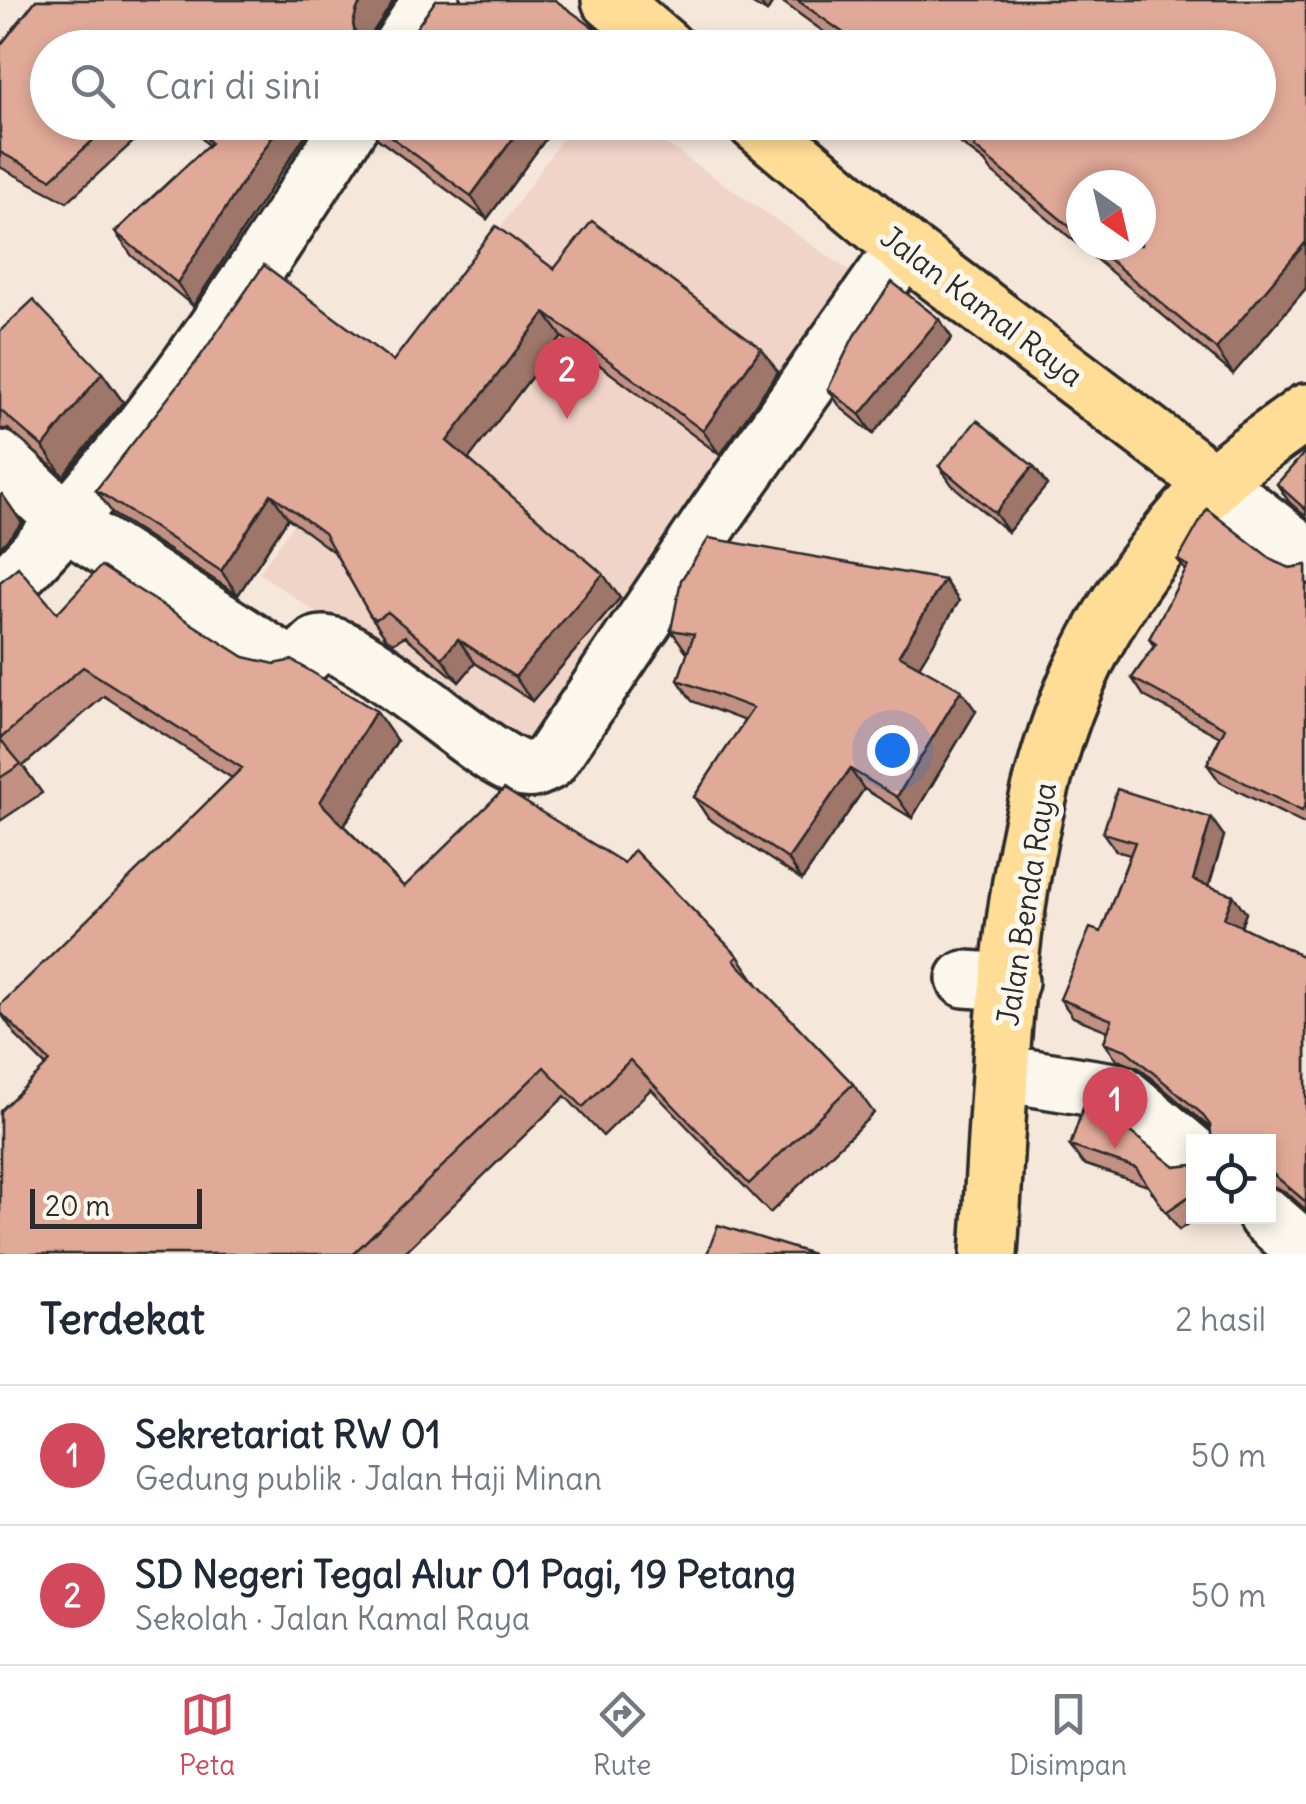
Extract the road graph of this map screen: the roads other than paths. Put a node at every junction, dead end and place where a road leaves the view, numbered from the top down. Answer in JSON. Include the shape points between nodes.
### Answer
{"nodes":[{"id":1,"x":431,"y":0,"type":"edge"},
{"id":2,"x":610,"y":0,"type":"edge"},
{"id":3,"x":412,"y":30,"type":"edge"},
{"id":4,"x":645,"y":30,"type":"edge"},
{"id":5,"x":341,"y":140,"type":"edge"},
{"id":6,"x":776,"y":140,"type":"edge"},
{"id":7,"x":904,"y":248,"type":"junction"},
{"id":8,"x":1306,"y":412,"type":"edge"},
{"id":9,"x":0,"y":459,"type":"edge"},
{"id":10,"x":1214,"y":483,"type":"junction"},
{"id":11,"x":68,"y":524,"type":"junction"},
{"id":12,"x":1306,"y":555,"type":"edge"},
{"id":13,"x":0,"y":591,"type":"edge"},
{"id":14,"x":1001,"y":1073,"type":"junction"},
{"id":15,"x":1186,"y":1148,"type":"edge"},
{"id":16,"x":1275,"y":1224,"type":"edge"},
{"id":17,"x":1306,"y":1251,"type":"edge"},
{"id":18,"x":989,"y":1254,"type":"edge"}],
"edges":[{"from":1,"to":3,"type":"street"},
{"from":2,"to":4,"type":"main road"},
{"from":5,"to":11,"type":"street","via":[[274,245]]},
{"from":6,"to":7,"type":"main road","name":"Jalan Kamal Raya"},
{"from":7,"to":10,"type":"main road","name":"Jalan Kamal Raya"},
{"from":7,"to":11,"type":"street","via":[[549,762],[534,769],[507,761],[332,645],[317,645],[299,662],[281,660]]},
{"from":8,"to":10,"type":"main road","name":"Jalan Benda Raya"},
{"from":9,"to":11,"type":"street"},
{"from":10,"to":12,"type":"street"},
{"from":10,"to":14,"type":"main road","name":"Jalan Benda Raya","via":[[1127,591],[1086,661],[1054,740],[988,980]]},
{"from":11,"to":13,"type":"street"},
{"from":14,"to":15,"type":"street","via":[[1119,1092]]},
{"from":14,"to":18,"type":"main road","name":"Jalan Benda Raya"},
{"from":16,"to":17,"type":"street"}]}
